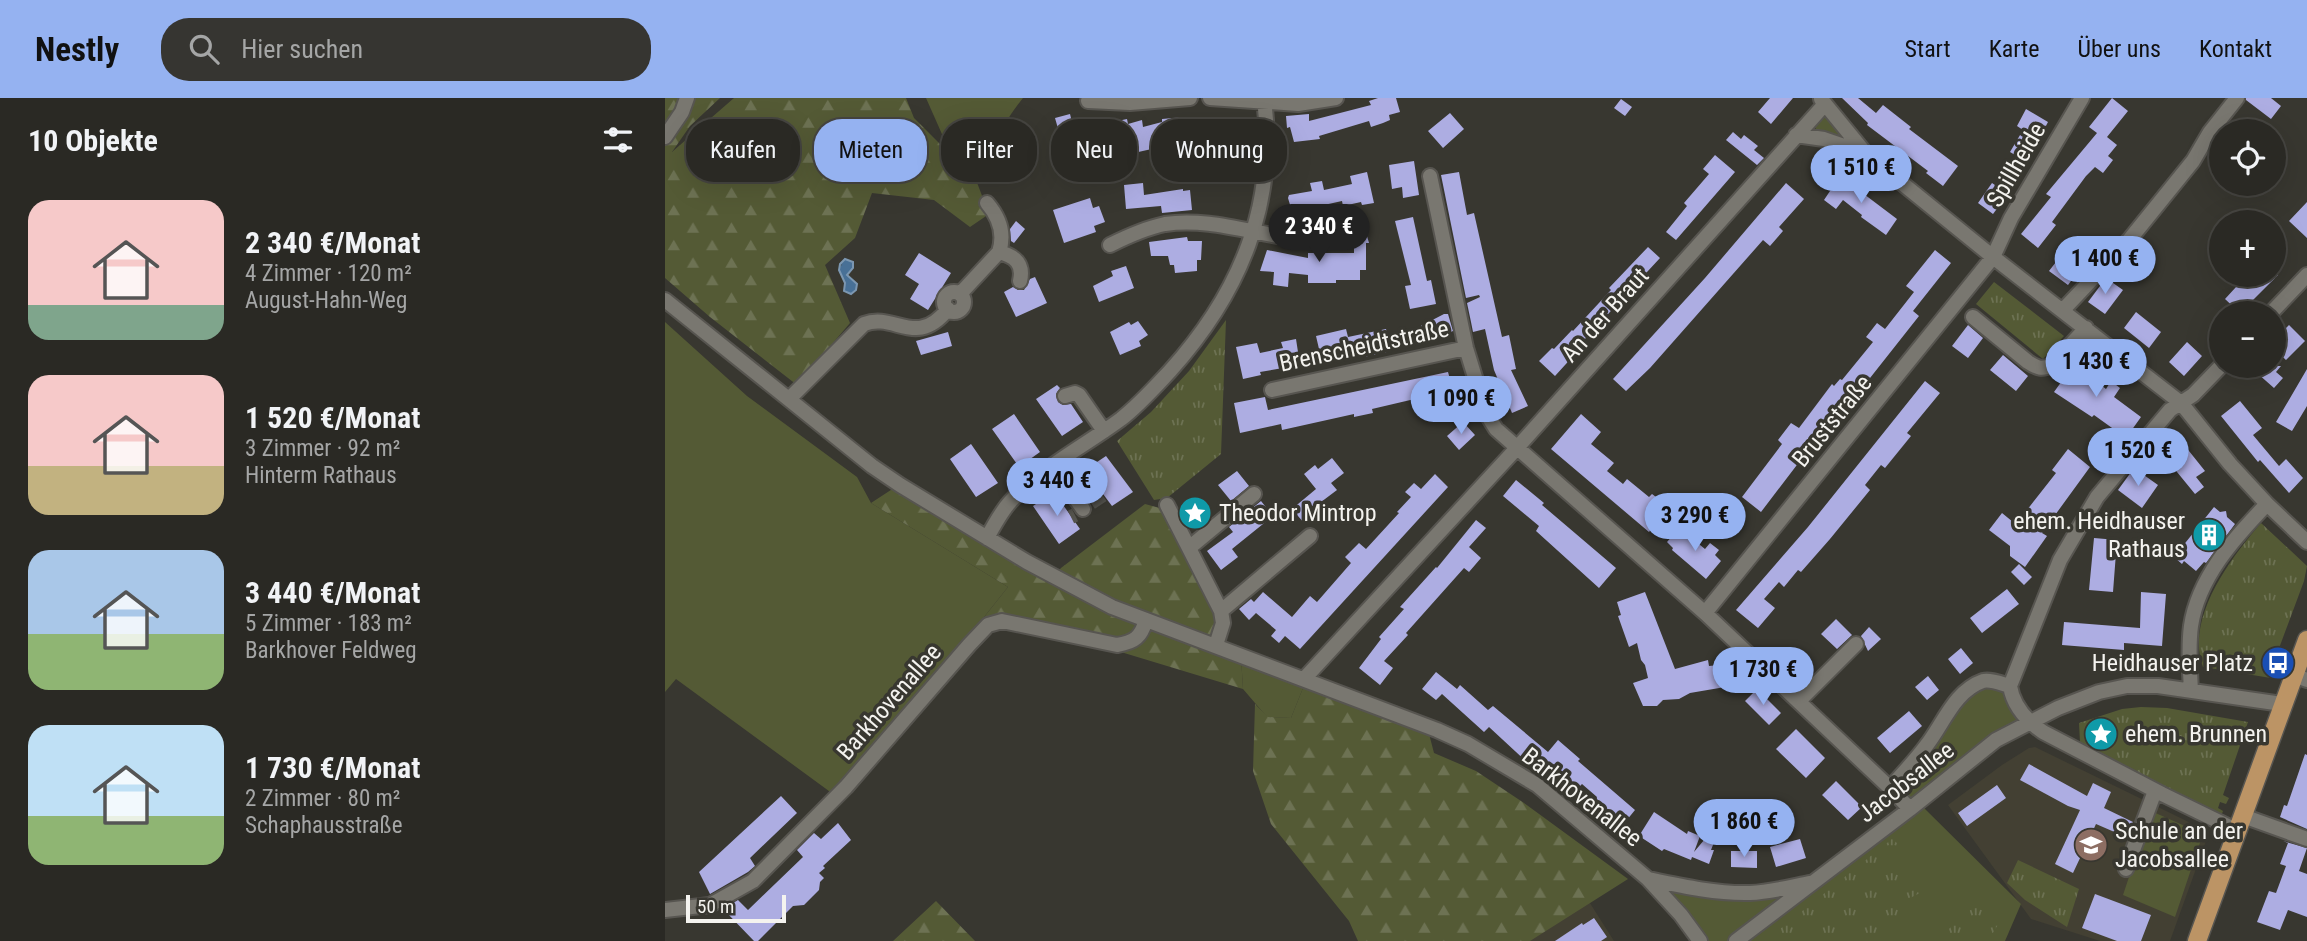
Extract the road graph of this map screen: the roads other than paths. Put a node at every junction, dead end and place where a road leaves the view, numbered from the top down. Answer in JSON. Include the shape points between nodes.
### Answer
{"nodes":[{"id":1,"x":687,"y":98,"type":"edge"},
{"id":2,"x":1189,"y":98,"type":"edge"},
{"id":3,"x":1210,"y":98,"type":"edge"},
{"id":4,"x":1336,"y":98,"type":"edge"},
{"id":5,"x":2082,"y":98,"type":"edge"},
{"id":6,"x":2237,"y":98,"type":"edge"},
{"id":7,"x":1264,"y":100,"type":"edge"},
{"id":8,"x":1088,"y":101,"type":"dead end"},
{"id":9,"x":1822,"y":101,"type":"edge"},
{"id":10,"x":1796,"y":135,"type":"junction"},
{"id":11,"x":665,"y":137,"type":"edge"},
{"id":12,"x":1866,"y":154,"type":"junction"},
{"id":13,"x":1430,"y":176,"type":"dead end"},
{"id":14,"x":987,"y":203,"type":"dead end"},
{"id":15,"x":1329,"y":232,"type":"dead end"},
{"id":16,"x":1255,"y":233,"type":"junction"},
{"id":17,"x":1109,"y":244,"type":"dead end"},
{"id":18,"x":999,"y":252,"type":"junction"},
{"id":19,"x":1993,"y":257,"type":"junction"},
{"id":20,"x":2307,"y":275,"type":"edge"},
{"id":21,"x":1020,"y":281,"type":"dead end"},
{"id":22,"x":665,"y":300,"type":"edge"},
{"id":23,"x":2282,"y":301,"type":"edge"},
{"id":24,"x":2063,"y":310,"type":"junction"},
{"id":25,"x":1973,"y":317,"type":"dead end"},
{"id":26,"x":2086,"y":328,"type":"junction"},
{"id":27,"x":1466,"y":348,"type":"junction"},
{"id":28,"x":2209,"y":378,"type":"edge"},
{"id":29,"x":1272,"y":390,"type":"dead end"},
{"id":30,"x":1065,"y":396,"type":"dead end"},
{"id":31,"x":789,"y":399,"type":"junction"},
{"id":32,"x":2181,"y":403,"type":"junction"},
{"id":33,"x":1104,"y":431,"type":"junction"},
{"id":34,"x":1516,"y":449,"type":"junction"},
{"id":35,"x":1053,"y":467,"type":"junction"},
{"id":36,"x":1254,"y":494,"type":"dead end"},
{"id":37,"x":1167,"y":505,"type":"dead end"},
{"id":38,"x":2267,"y":505,"type":"junction"},
{"id":39,"x":1083,"y":509,"type":"dead end"},
{"id":40,"x":1310,"y":536,"type":"dead end"},
{"id":41,"x":987,"y":538,"type":"junction"},
{"id":42,"x":2307,"y":542,"type":"edge"},
{"id":43,"x":1189,"y":548,"type":"junction"},
{"id":44,"x":1221,"y":611,"type":"junction"},
{"id":45,"x":1705,"y":613,"type":"junction"},
{"id":46,"x":1146,"y":620,"type":"junction"},
{"id":47,"x":2307,"y":640,"type":"edge"},
{"id":48,"x":1856,"y":644,"type":"dead end"},
{"id":49,"x":1216,"y":645,"type":"junction"},
{"id":50,"x":2300,"y":678,"type":"edge"},
{"id":51,"x":1304,"y":679,"type":"junction"},
{"id":52,"x":2010,"y":686,"type":"junction"},
{"id":53,"x":2191,"y":691,"type":"junction"},
{"id":54,"x":1799,"y":701,"type":"junction"},
{"id":55,"x":2282,"y":704,"type":"junction"},
{"id":56,"x":2028,"y":722,"type":"junction"},
{"id":57,"x":1890,"y":788,"type":"junction"},
{"id":58,"x":2159,"y":792,"type":"junction"},
{"id":59,"x":1910,"y":809,"type":"junction"},
{"id":60,"x":2153,"y":818,"type":"dead end"},
{"id":61,"x":2240,"y":824,"type":"junction"},
{"id":62,"x":2307,"y":839,"type":"edge"},
{"id":63,"x":2126,"y":869,"type":"dead end"},
{"id":64,"x":1648,"y":878,"type":"junction"},
{"id":65,"x":1814,"y":882,"type":"junction"},
{"id":66,"x":686,"y":907,"type":"junction"},
{"id":67,"x":665,"y":910,"type":"edge"},
{"id":68,"x":665,"y":919,"type":"edge"},
{"id":69,"x":1700,"y":941,"type":"edge"},
{"id":70,"x":1736,"y":941,"type":"edge"},
{"id":71,"x":2197,"y":941,"type":"edge"}],
"edges":[{"from":1,"to":11,"type":"street"},
{"from":2,"to":8,"type":"street"},
{"from":3,"to":7,"type":"street"},
{"from":4,"to":7,"type":"street","via":[[1298,104]]},
{"from":5,"to":19,"type":"street","name":"Spillheide"},
{"from":6,"to":24,"type":"street","via":[[2139,228]]},
{"from":7,"to":16,"type":"street","via":[[1266,177]]},
{"from":9,"to":10,"type":"street","name":"An der Braut"},
{"from":9,"to":12,"type":"street"},
{"from":10,"to":12,"type":"street"},
{"from":10,"to":34,"type":"street","name":"An der Braut"},
{"from":12,"to":19,"type":"street"},
{"from":13,"to":27,"type":"street","name":"Brenscheidtstraße"},
{"from":14,"to":18,"type":"street","via":[[1001,232]]},
{"from":15,"to":16,"type":"street","via":[[1313,239]]},
{"from":16,"to":17,"type":"street","via":[[1175,223]]},
{"from":16,"to":33,"type":"street","via":[[1235,279],[1193,344],[1143,399]]},
{"from":18,"to":21,"type":"street","via":[[1020,264]]},
{"from":18,"to":31,"type":"street","via":[[960,294],[946,296],[948,309],[934,323],[909,329],[878,322],[863,324]]},
{"from":19,"to":24,"type":"street"},
{"from":19,"to":45,"type":"street","name":"Bruststraße"},
{"from":20,"to":23,"type":"street"},
{"from":22,"to":31,"type":"street","name":"Barkhovenallee"},
{"from":24,"to":26,"type":"street"},
{"from":25,"to":26,"type":"street","via":[[2036,368],[2045,369]]},
{"from":26,"to":32,"type":"street"},
{"from":27,"to":29,"type":"street","name":"Brenscheidtstraße"},
{"from":27,"to":34,"type":"street","name":"Brenscheidtstraße","via":[[1486,413]]},
{"from":28,"to":32,"type":"street"},
{"from":30,"to":33,"type":"street","via":[[1079,396]]},
{"from":31,"to":41,"type":"street","name":"Barkhovenallee","via":[[900,485]]},
{"from":32,"to":38,"type":"street"},
{"from":32,"to":52,"type":"street","via":[[2144,438],[2097,497],[2060,560]]},
{"from":33,"to":35,"type":"street"},
{"from":34,"to":45,"type":"street","name":"Brenscheidtstraße"},
{"from":34,"to":51,"type":"street","name":"An der Braut"},
{"from":35,"to":39,"type":"street"},
{"from":35,"to":41,"type":"street","via":[[1009,502]]},
{"from":36,"to":43,"type":"street"},
{"from":37,"to":43,"type":"street"},
{"from":38,"to":42,"type":"street"},
{"from":38,"to":53,"type":"street","via":[[2243,528],[2206,582],[2192,624]]},
{"from":40,"to":44,"type":"street"},
{"from":41,"to":46,"type":"street","name":"Barkhovenallee","via":[[1112,607]]},
{"from":43,"to":44,"type":"street"},
{"from":44,"to":49,"type":"street"},
{"from":45,"to":54,"type":"street","name":"Brenscheidtstraße"},
{"from":46,"to":49,"type":"street","name":"Barkhovenallee"},
{"from":46,"to":66,"type":"street","name":"Barkhovenallee","via":[[1141,635],[1117,645],[993,621],[825,810],[753,881],[710,905]]},
{"from":47,"to":50,"type":"main road"},
{"from":48,"to":54,"type":"street"},
{"from":49,"to":51,"type":"street","name":"Barkhovenallee"},
{"from":50,"to":55,"type":"main road"},
{"from":51,"to":64,"type":"street","name":"Barkhovenallee","via":[[1468,744],[1537,785]]},
{"from":52,"to":56,"type":"street"},
{"from":52,"to":57,"type":"street","name":"Jacobsallee","via":[[1987,680],[1958,699],[1928,745]]},
{"from":53,"to":55,"type":"street","name":"Jacobsallee"},
{"from":53,"to":56,"type":"street","name":"Jacobsallee","via":[[2127,686],[2099,692]]},
{"from":54,"to":57,"type":"street","name":"Brenscheidtstraße"},
{"from":55,"to":61,"type":"main road"},
{"from":56,"to":58,"type":"street"},
{"from":56,"to":59,"type":"street","name":"Jacobsallee","via":[[1987,746]]},
{"from":57,"to":59,"type":"street","name":"Brenscheidtstraße"},
{"from":58,"to":60,"type":"street"},
{"from":58,"to":61,"type":"street"},
{"from":58,"to":63,"type":"street"},
{"from":59,"to":65,"type":"street","name":"Jacobsallee"},
{"from":61,"to":62,"type":"street"},
{"from":61,"to":71,"type":"main road"},
{"from":64,"to":65,"type":"street","name":"Jacobsallee","via":[[1748,893]]},
{"from":64,"to":69,"type":"street","name":"Barkhovenallee"},
{"from":65,"to":70,"type":"street","name":"Jacobsallee"},
{"from":66,"to":67,"type":"street","name":"Barkhovenallee"},
{"from":66,"to":68,"type":"street","name":"Barkhovenallee"}]}
